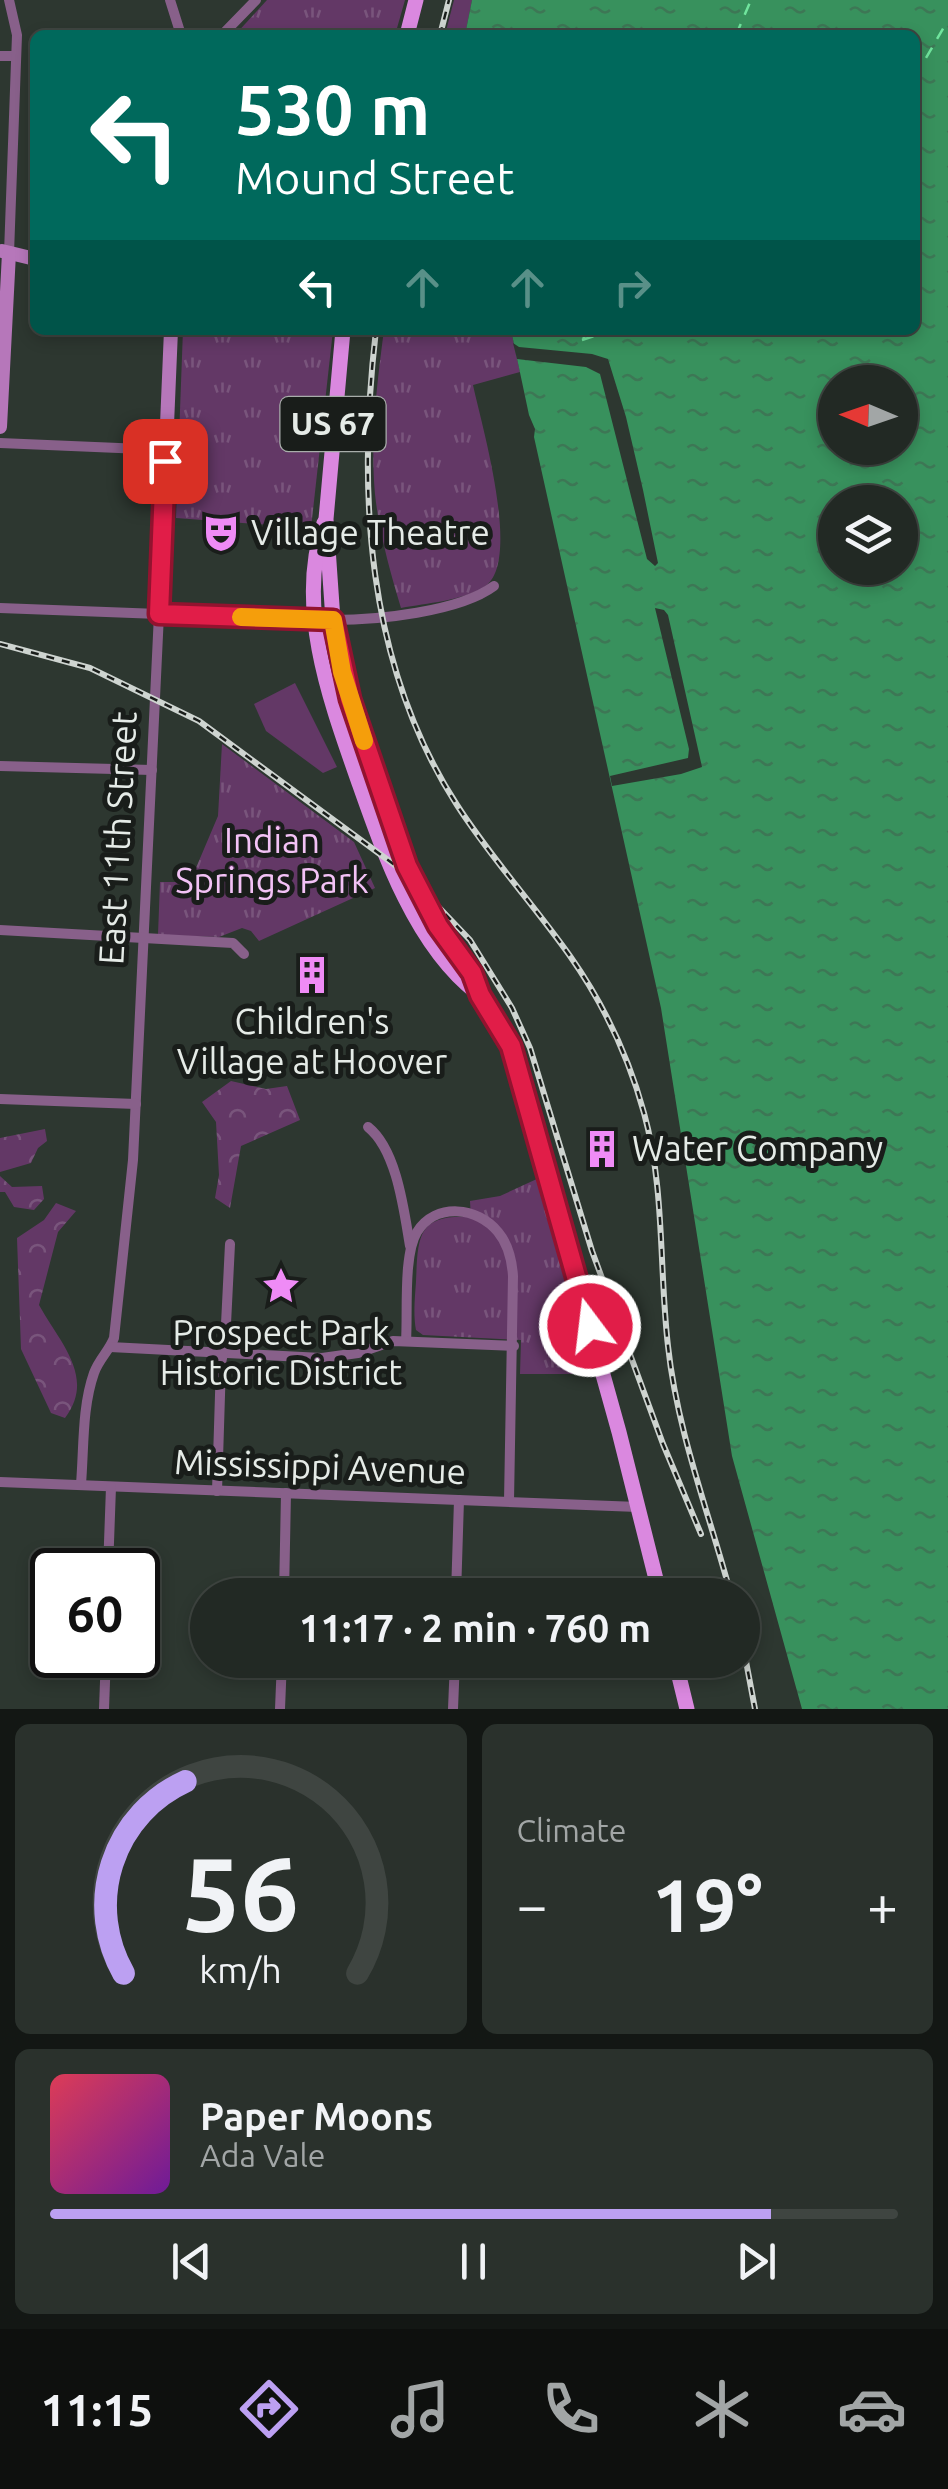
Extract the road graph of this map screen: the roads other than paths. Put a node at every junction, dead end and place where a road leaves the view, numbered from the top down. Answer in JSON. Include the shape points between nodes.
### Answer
{"nodes":[{"id":1,"x":10,"y":0,"type":"edge"},
{"id":2,"x":170,"y":0,"type":"edge"},
{"id":3,"x":256,"y":0,"type":"edge"},
{"id":4,"x":416,"y":0,"type":"edge"},
{"id":5,"x":179,"y":30,"type":"edge"},
{"id":6,"x":227,"y":30,"type":"edge"},
{"id":7,"x":408,"y":30,"type":"edge"},
{"id":8,"x":0,"y":56,"type":"edge"},
{"id":9,"x":16,"y":56,"type":"junction"},
{"id":10,"x":4,"y":252,"type":"edge"},
{"id":11,"x":30,"y":258,"type":"edge"},
{"id":12,"x":171,"y":335,"type":"edge"},
{"id":13,"x":343,"y":335,"type":"edge"},
{"id":14,"x":0,"y":427,"type":"edge"},
{"id":15,"x":0,"y":443,"type":"edge"},
{"id":16,"x":166,"y":450,"type":"junction"},
{"id":17,"x":494,"y":586,"type":"dead end"},
{"id":18,"x":0,"y":608,"type":"edge"},
{"id":19,"x":159,"y":614,"type":"junction"},
{"id":20,"x":325,"y":620,"type":"junction"},
{"id":21,"x":0,"y":766,"type":"edge"},
{"id":22,"x":152,"y":770,"type":"junction"},
{"id":23,"x":0,"y":930,"type":"edge"},
{"id":24,"x":144,"y":938,"type":"junction"},
{"id":25,"x":244,"y":954,"type":"dead end"},
{"id":26,"x":0,"y":1099,"type":"edge"},
{"id":27,"x":136,"y":1104,"type":"junction"},
{"id":28,"x":368,"y":1127,"type":"dead end"},
{"id":29,"x":404,"y":1208,"type":"junction"},
{"id":30,"x":429,"y":1218,"type":"junction"},
{"id":31,"x":230,"y":1244,"type":"dead end"},
{"id":32,"x":410,"y":1247,"type":"junction"},
{"id":33,"x":406,"y":1341,"type":"junction"},
{"id":34,"x":514,"y":1346,"type":"junction"},
{"id":35,"x":110,"y":1347,"type":"junction"},
{"id":36,"x":224,"y":1353,"type":"junction"},
{"id":37,"x":0,"y":1482,"type":"edge"},
{"id":38,"x":81,"y":1484,"type":"junction"},
{"id":39,"x":111,"y":1486,"type":"junction"},
{"id":40,"x":217,"y":1491,"type":"junction"},
{"id":41,"x":286,"y":1493,"type":"junction"},
{"id":42,"x":459,"y":1500,"type":"junction"},
{"id":43,"x":509,"y":1502,"type":"junction"},
{"id":44,"x":638,"y":1507,"type":"junction"},
{"id":45,"x":109,"y":1548,"type":"edge"},
{"id":46,"x":284,"y":1578,"type":"edge"},
{"id":47,"x":457,"y":1578,"type":"edge"},
{"id":48,"x":656,"y":1578,"type":"edge"},
{"id":49,"x":105,"y":1678,"type":"edge"},
{"id":50,"x":281,"y":1678,"type":"edge"},
{"id":51,"x":455,"y":1678,"type":"edge"},
{"id":52,"x":679,"y":1678,"type":"edge"},
{"id":53,"x":104,"y":1709,"type":"edge"},
{"id":54,"x":280,"y":1709,"type":"edge"},
{"id":55,"x":454,"y":1709,"type":"edge"},
{"id":56,"x":686,"y":1709,"type":"edge"}],
"edges":[{"from":1,"to":9,"type":"street"},
{"from":2,"to":5,"type":"street"},
{"from":3,"to":6,"type":"street"},
{"from":4,"to":7,"type":"main road"},
{"from":8,"to":9,"type":"street"},
{"from":9,"to":10,"type":"street"},
{"from":10,"to":11,"type":"street"},
{"from":10,"to":14,"type":"street"},
{"from":12,"to":16,"type":"street","name":"East 11th Street"},
{"from":13,"to":20,"type":"main road","number":"US 67","via":[[326,519]]},
{"from":15,"to":16,"type":"street"},
{"from":16,"to":19,"type":"street","name":"East 11th Street"},
{"from":17,"to":20,"type":"street","via":[[447,605]]},
{"from":18,"to":19,"type":"street"},
{"from":19,"to":20,"type":"street"},
{"from":19,"to":22,"type":"street","name":"East 11th Street"},
{"from":20,"to":44,"type":"main road","number":"US 67","via":[[407,866],[511,1046]]},
{"from":21,"to":22,"type":"street"},
{"from":22,"to":24,"type":"street","name":"East 11th Street"},
{"from":23,"to":24,"type":"street"},
{"from":24,"to":25,"type":"street","via":[[233,943]]},
{"from":24,"to":27,"type":"street","name":"East 11th Street"},
{"from":26,"to":27,"type":"street"},
{"from":27,"to":35,"type":"street","name":"East 11th Street"},
{"from":28,"to":29,"type":"street","via":[[382,1141]]},
{"from":29,"to":30,"type":"street"},
{"from":29,"to":32,"type":"street"},
{"from":30,"to":32,"type":"street"},
{"from":30,"to":34,"type":"street","via":[[446,1211],[476,1214],[499,1233],[513,1276]]},
{"from":31,"to":36,"type":"street"},
{"from":32,"to":33,"type":"street"},
{"from":33,"to":34,"type":"street"},
{"from":33,"to":36,"type":"street","via":[[322,1358]]},
{"from":34,"to":43,"type":"street"},
{"from":35,"to":36,"type":"street"},
{"from":35,"to":38,"type":"street","via":[[98,1361],[87,1404]]},
{"from":36,"to":40,"type":"street"},
{"from":37,"to":38,"type":"street","name":"Mississippi Avenue"},
{"from":38,"to":39,"type":"street","name":"Mississippi Avenue"},
{"from":39,"to":40,"type":"street","name":"Mississippi Avenue"},
{"from":39,"to":45,"type":"street"},
{"from":40,"to":41,"type":"street","name":"Mississippi Avenue"},
{"from":41,"to":42,"type":"street","name":"Mississippi Avenue"},
{"from":41,"to":46,"type":"street"},
{"from":42,"to":43,"type":"street","name":"Mississippi Avenue"},
{"from":42,"to":47,"type":"street"},
{"from":43,"to":44,"type":"street","name":"Mississippi Avenue"},
{"from":44,"to":48,"type":"main road","number":"US 67"},
{"from":49,"to":53,"type":"street"},
{"from":50,"to":54,"type":"street"},
{"from":51,"to":55,"type":"street"},
{"from":52,"to":56,"type":"main road"}]}
